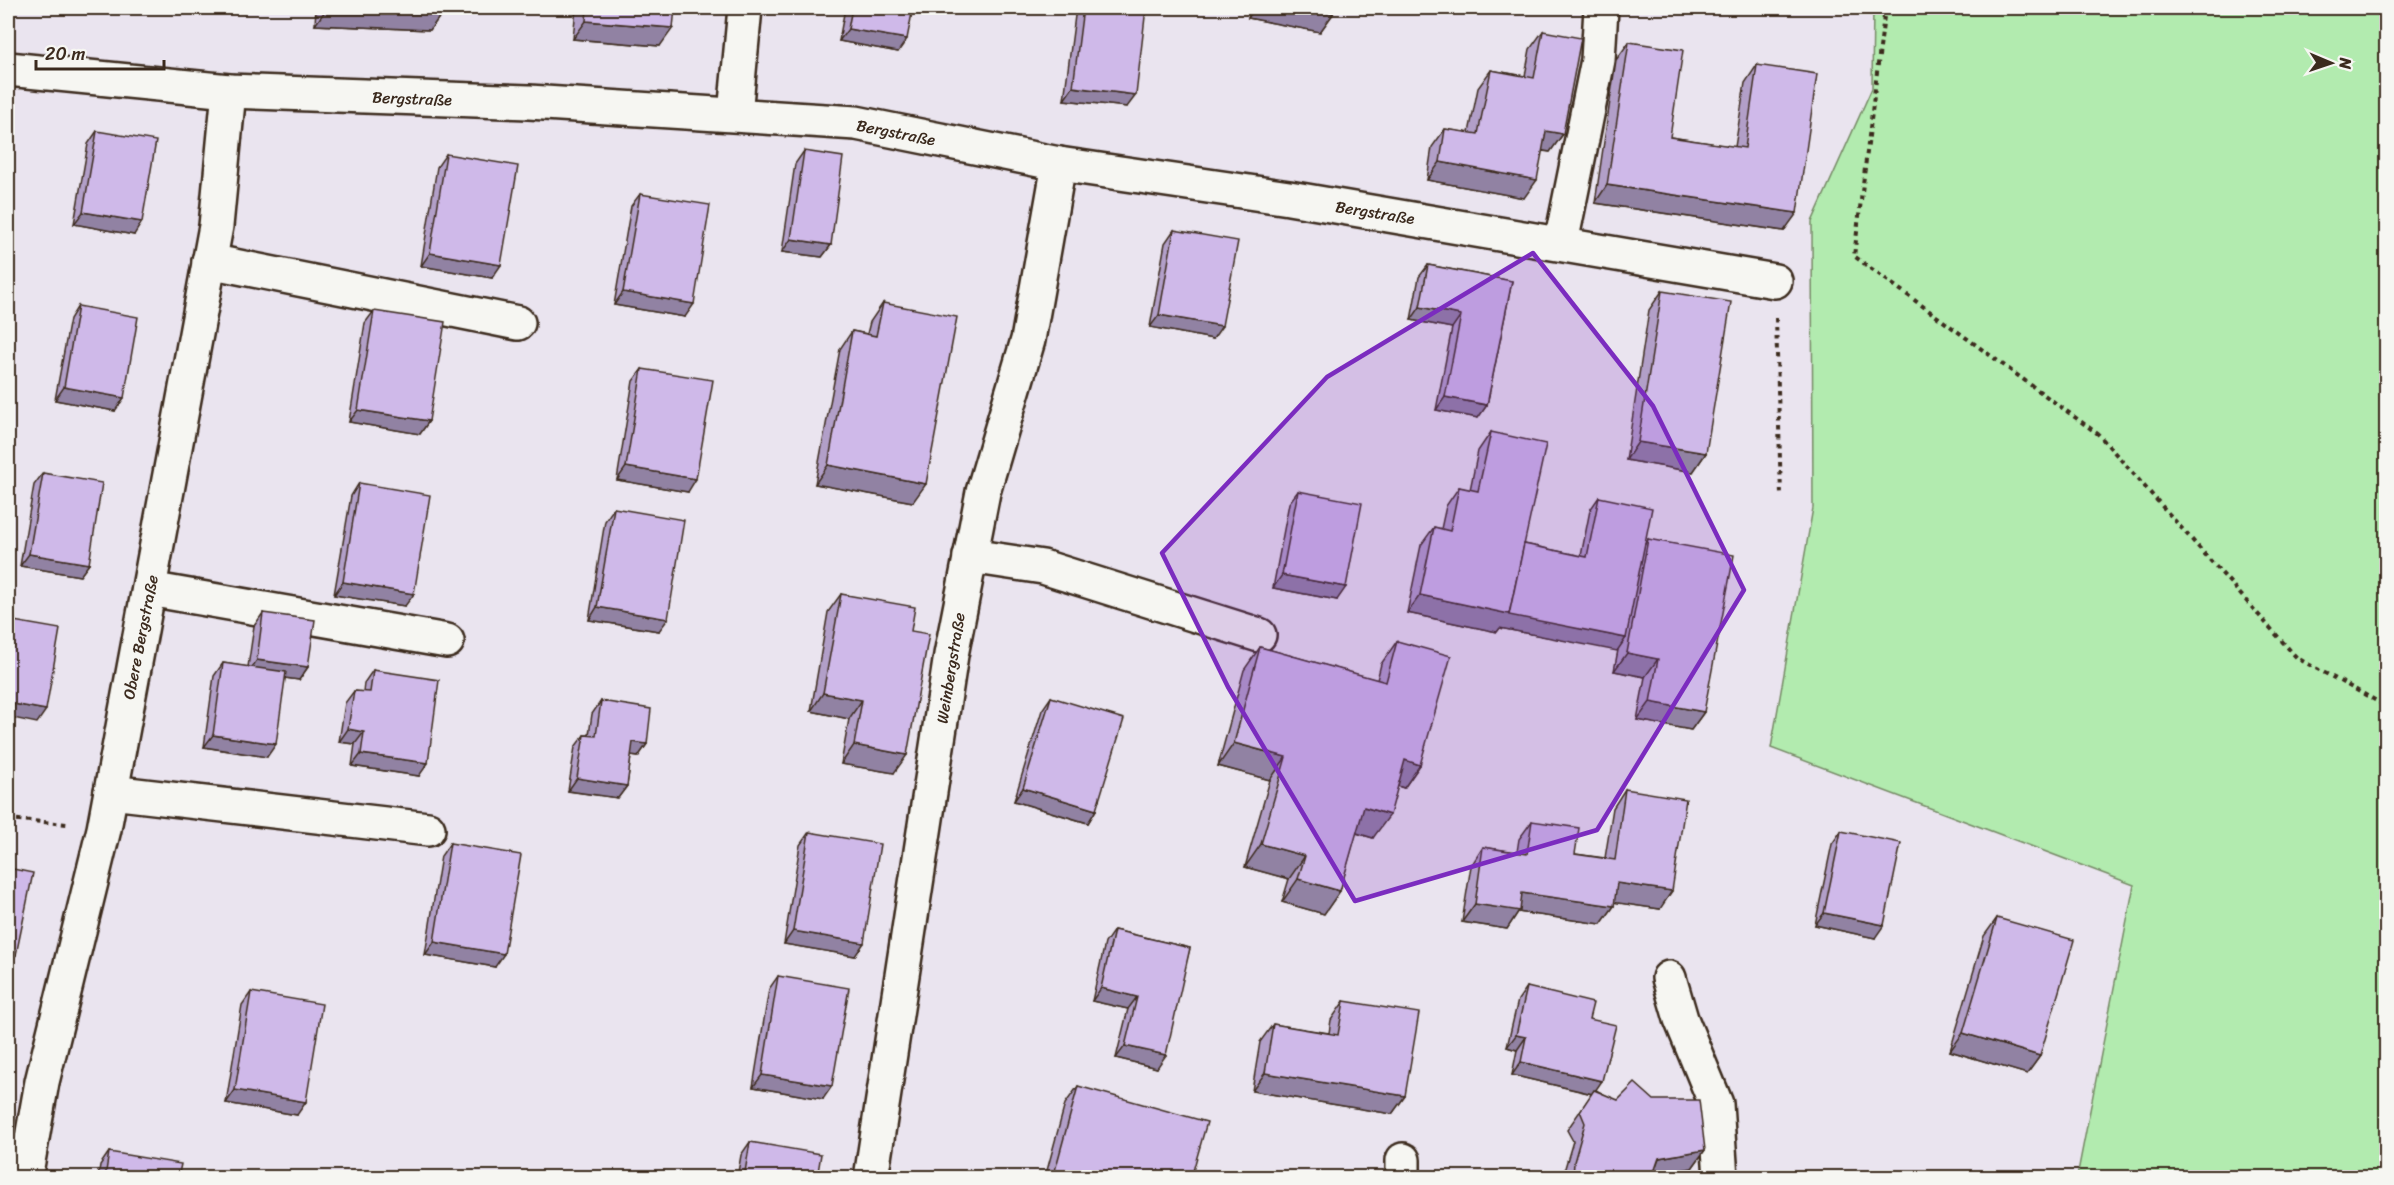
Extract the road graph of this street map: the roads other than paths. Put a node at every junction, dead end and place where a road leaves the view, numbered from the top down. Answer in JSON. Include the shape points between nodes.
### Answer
{"nodes":[{"id":1,"x":745,"y":8,"type":"edge"},
{"id":2,"x":1601,"y":8,"type":"edge"},
{"id":3,"x":8,"y":69,"type":"edge"},
{"id":4,"x":229,"y":91,"type":"junction"},
{"id":5,"x":735,"y":114,"type":"junction"},
{"id":6,"x":1059,"y":164,"type":"junction"},
{"id":7,"x":1561,"y":243,"type":"junction"},
{"id":8,"x":209,"y":261,"type":"junction"},
{"id":9,"x":1775,"y":281,"type":"road end"},
{"id":10,"x":518,"y":323,"type":"dead end"},
{"id":11,"x":970,"y":556,"type":"junction"},
{"id":12,"x":149,"y":589,"type":"junction"},
{"id":13,"x":1259,"y":635,"type":"dead end"},
{"id":14,"x":447,"y":641,"type":"dead end"},
{"id":15,"x":111,"y":792,"type":"junction"},
{"id":16,"x":428,"y":829,"type":"dead end"},
{"id":17,"x":1669,"y":978,"type":"dead end"},
{"id":18,"x":25,"y":1178,"type":"edge"},
{"id":19,"x":871,"y":1178,"type":"edge"},
{"id":20,"x":1721,"y":1178,"type":"edge"}],
"edges":[{"from":1,"to":5,"type":"street"},
{"from":2,"to":7,"type":"street","via":[[1598,60]]},
{"from":3,"to":4,"type":"street","name":"Bergstraße"},
{"from":4,"to":5,"type":"street","name":"Bergstraße"},
{"from":4,"to":8,"type":"street","name":"Obere Bergstraße"},
{"from":5,"to":6,"type":"street","name":"Bergstraße","via":[[856,123]]},
{"from":6,"to":7,"type":"street","name":"Bergstraße"},
{"from":6,"to":11,"type":"street","name":"Weinbergstraße","via":[[1028,340],[982,492]]},
{"from":7,"to":9,"type":"street","name":"Bergstraße"},
{"from":8,"to":10,"type":"street"},
{"from":8,"to":12,"type":"street","name":"Obere Bergstraße"},
{"from":11,"to":13,"type":"street","via":[[1043,567]]},
{"from":11,"to":19,"type":"street","name":"Weinbergstraße","via":[[951,654]]},
{"from":12,"to":14,"type":"street"},
{"from":12,"to":15,"type":"street","name":"Obere Bergstraße"},
{"from":15,"to":16,"type":"street"},
{"from":15,"to":18,"type":"street","name":"Obere Bergstraße","via":[[42,1082]]},
{"from":17,"to":20,"type":"street","via":[[1681,1019],[1716,1104]]}]}
